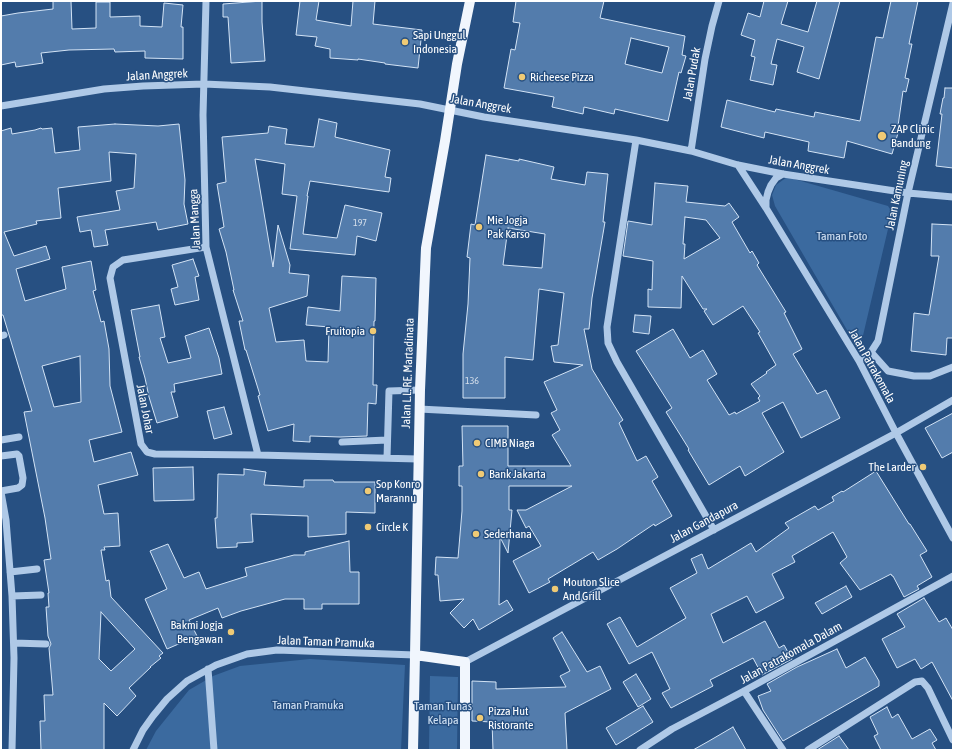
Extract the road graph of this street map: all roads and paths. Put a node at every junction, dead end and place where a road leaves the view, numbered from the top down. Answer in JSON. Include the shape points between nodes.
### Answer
{"nodes":[{"id":1,"x":206,"y":1,"type":"edge"},
{"id":2,"x":470,"y":1,"type":"edge"},
{"id":3,"x":720,"y":1,"type":"edge"},
{"id":4,"x":953,"y":3,"type":"edge"},
{"id":5,"x":204,"y":84,"type":"junction"},
{"id":6,"x":1,"y":106,"type":"edge"},
{"id":7,"x":450,"y":110,"type":"junction"},
{"id":8,"x":636,"y":140,"type":"junction"},
{"id":9,"x":690,"y":151,"type":"junction"},
{"id":10,"x":738,"y":165,"type":"junction"},
{"id":11,"x":783,"y":174,"type":"junction"},
{"id":12,"x":908,"y":193,"type":"junction"},
{"id":13,"x":953,"y":197,"type":"edge"},
{"id":14,"x":766,"y":208,"type":"junction"},
{"id":15,"x":206,"y":247,"type":"junction"},
{"id":16,"x":871,"y":352,"type":"junction"},
{"id":17,"x":859,"y":361,"type":"junction"},
{"id":18,"x":953,"y":367,"type":"edge"},
{"id":19,"x":420,"y":390,"type":"junction"},
{"id":20,"x":953,"y":400,"type":"edge"},
{"id":21,"x":419,"y":409,"type":"junction"},
{"id":22,"x":536,"y":415,"type":"dead end"},
{"id":23,"x":896,"y":433,"type":"junction"},
{"id":24,"x":19,"y":437,"type":"dead end"},
{"id":25,"x":1,"y":440,"type":"edge"},
{"id":26,"x":388,"y":440,"type":"junction"},
{"id":27,"x":342,"y":442,"type":"dead end"},
{"id":28,"x":258,"y":455,"type":"junction"},
{"id":29,"x":1,"y":456,"type":"edge"},
{"id":30,"x":387,"y":458,"type":"junction"},
{"id":31,"x":418,"y":459,"type":"junction"},
{"id":32,"x":1,"y":491,"type":"edge"},
{"id":33,"x":714,"y":530,"type":"junction"},
{"id":34,"x":953,"y":538,"type":"edge"},
{"id":35,"x":37,"y":569,"type":"dead end"},
{"id":36,"x":10,"y":572,"type":"junction"},
{"id":37,"x":953,"y":576,"type":"edge"},
{"id":38,"x":41,"y":595,"type":"dead end"},
{"id":39,"x":12,"y":596,"type":"junction"},
{"id":40,"x":14,"y":643,"type":"junction"},
{"id":41,"x":46,"y":644,"type":"dead end"},
{"id":42,"x":415,"y":655,"type":"junction"},
{"id":43,"x":465,"y":662,"type":"junction"},
{"id":44,"x":208,"y":669,"type":"junction"},
{"id":45,"x":744,"y":691,"type":"junction"},
{"id":46,"x":953,"y":740,"type":"edge"},
{"id":47,"x":12,"y":750,"type":"edge"},
{"id":48,"x":133,"y":750,"type":"edge"},
{"id":49,"x":214,"y":750,"type":"edge"},
{"id":50,"x":412,"y":750,"type":"edge"},
{"id":51,"x":465,"y":750,"type":"edge"},
{"id":52,"x":640,"y":750,"type":"edge"},
{"id":53,"x":783,"y":750,"type":"edge"},
{"id":54,"x":808,"y":750,"type":"edge"}],
"edges":[{"from":1,"to":5,"type":"street","name":"Jalan Mangga"},
{"from":2,"to":7,"type":"main road","name":"Jalan L.L. RE. Martadinata"},
{"from":3,"to":9,"type":"street","name":"Jalan Pudak","via":[[705,59]]},
{"from":4,"to":12,"type":"street","name":"Jalan Kamuning"},
{"from":5,"to":6,"type":"street","name":"Jalan Anggrek","via":[[104,89]]},
{"from":5,"to":7,"type":"street","name":"Jalan Anggrek","via":[[270,87],[420,104]]},
{"from":5,"to":15,"type":"street","name":"Jalan Mangga"},
{"from":7,"to":8,"type":"street","name":"Jalan Anggrek"},
{"from":7,"to":19,"type":"main road","name":"Jalan L.L. RE. Martadinata","via":[[426,248]]},
{"from":8,"to":9,"type":"street","name":"Jalan Anggrek"},
{"from":8,"to":33,"type":"street","via":[[607,327],[608,343]]},
{"from":9,"to":10,"type":"street","name":"Jalan Anggrek"},
{"from":10,"to":11,"type":"street","name":"Jalan Anggrek"},
{"from":10,"to":14,"type":"street","name":"Jalan Patrakomala"},
{"from":11,"to":12,"type":"street","name":"Jalan Anggrek"},
{"from":11,"to":14,"type":"street","via":[[771,185]]},
{"from":12,"to":13,"type":"street","name":"Jalan Anggrek"},
{"from":12,"to":16,"type":"street","name":"Jalan Kamuning","via":[[878,341]]},
{"from":14,"to":17,"type":"street","name":"Jalan Patrakomala"},
{"from":15,"to":28,"type":"street","name":"Jalan Mangga"},
{"from":15,"to":28,"type":"street","name":"Jalan Johar","via":[[123,260],[113,267],[110,278],[141,444],[147,452],[155,454]]},
{"from":16,"to":17,"type":"street","name":"Jalan Kamuning"},
{"from":16,"to":18,"type":"street","via":[[888,371],[914,376],[930,376]]},
{"from":17,"to":23,"type":"street","name":"Jalan Patrakomala"},
{"from":19,"to":21,"type":"main road","name":"Jalan L.L. RE. Martadinata"},
{"from":19,"to":26,"type":"street","via":[[388,391]]},
{"from":20,"to":23,"type":"street","name":"Jalan Gandapura"},
{"from":21,"to":22,"type":"street"},
{"from":21,"to":31,"type":"main road","name":"Jalan L.L. RE. Martadinata"},
{"from":23,"to":33,"type":"street","name":"Jalan Gandapura"},
{"from":23,"to":34,"type":"street","name":"Jalan Patrakomala"},
{"from":24,"to":25,"type":"street"},
{"from":26,"to":27,"type":"street"},
{"from":26,"to":30,"type":"street"},
{"from":28,"to":30,"type":"street","name":"Jalan Johar"},
{"from":29,"to":32,"type":"street","via":[[19,456],[23,478],[22,485],[18,488]]},
{"from":30,"to":31,"type":"street","name":"Jalan Johar"},
{"from":31,"to":42,"type":"main road","name":"Jalan L.L. RE. Martadinata"},
{"from":32,"to":36,"type":"street"},
{"from":33,"to":43,"type":"street","name":"Jalan Gandapura"},
{"from":35,"to":36,"type":"street"},
{"from":36,"to":39,"type":"street"},
{"from":37,"to":45,"type":"street","name":"Jalan Patrakomala Dalam"},
{"from":38,"to":39,"type":"street"},
{"from":39,"to":40,"type":"street"},
{"from":40,"to":41,"type":"street"},
{"from":40,"to":47,"type":"street"},
{"from":42,"to":43,"type":"main road"},
{"from":42,"to":44,"type":"street","name":"Jalan Taman Pramuka","via":[[277,650],[247,654]]},
{"from":42,"to":50,"type":"main road","name":"Jalan L.L. RE. Martadinata"},
{"from":43,"to":51,"type":"main road"},
{"from":44,"to":48,"type":"street","name":"Jalan Taman Pramuka","via":[[187,681],[167,699],[143,730]]},
{"from":44,"to":49,"type":"street"},
{"from":45,"to":52,"type":"street","name":"Jalan Patrakomala Dalam","via":[[672,729]]},
{"from":45,"to":53,"type":"street"},
{"from":46,"to":54,"type":"street","via":[[928,688],[922,681],[915,682]]}]}
